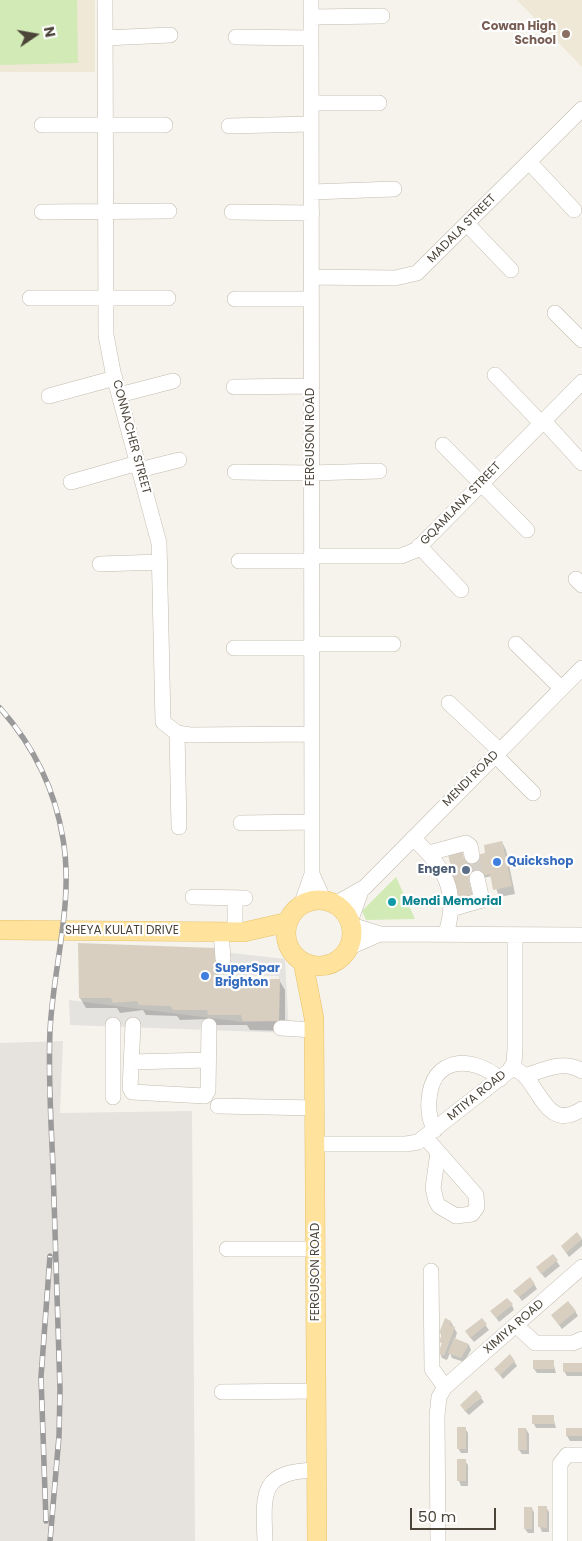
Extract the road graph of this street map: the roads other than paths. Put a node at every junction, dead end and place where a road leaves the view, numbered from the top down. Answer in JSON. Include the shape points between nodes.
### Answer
{"nodes":[{"id":1,"x":105,"y":0,"type":"edge"},
{"id":2,"x":311,"y":0,"type":"edge"},
{"id":3,"x":382,"y":16,"type":"dead end"},
{"id":4,"x":311,"y":17,"type":"junction"},
{"id":5,"x":170,"y":35,"type":"dead end"},
{"id":6,"x":236,"y":37,"type":"dead end"},
{"id":7,"x":105,"y":38,"type":"junction"},
{"id":8,"x":311,"y":38,"type":"junction"},
{"id":9,"x":311,"y":103,"type":"junction"},
{"id":10,"x":379,"y":103,"type":"dead end"},
{"id":11,"x":582,"y":109,"type":"edge"},
{"id":12,"x":312,"y":124,"type":"junction"},
{"id":13,"x":42,"y":125,"type":"dead end"},
{"id":14,"x":105,"y":125,"type":"junction"},
{"id":15,"x":165,"y":125,"type":"dead end"},
{"id":16,"x":229,"y":126,"type":"dead end"},
{"id":17,"x":530,"y":162,"type":"junction"},
{"id":18,"x":394,"y":189,"type":"dead end"},
{"id":19,"x":312,"y":192,"type":"junction"},
{"id":20,"x":574,"y":210,"type":"dead end"},
{"id":21,"x":169,"y":211,"type":"dead end"},
{"id":22,"x":42,"y":212,"type":"dead end"},
{"id":23,"x":105,"y":212,"type":"junction"},
{"id":24,"x":232,"y":212,"type":"dead end"},
{"id":25,"x":312,"y":213,"type":"junction"},
{"id":26,"x":467,"y":224,"type":"junction"},
{"id":27,"x":511,"y":270,"type":"dead end"},
{"id":28,"x":310,"y":277,"type":"junction"},
{"id":29,"x":30,"y":298,"type":"dead end"},
{"id":30,"x":104,"y":298,"type":"junction"},
{"id":31,"x":168,"y":298,"type":"dead end"},
{"id":32,"x":235,"y":298,"type":"dead end"},
{"id":33,"x":311,"y":299,"type":"junction"},
{"id":34,"x":555,"y":314,"type":"dead end"},
{"id":35,"x":582,"y":340,"type":"edge"},
{"id":36,"x":495,"y":375,"type":"dead end"},
{"id":37,"x":115,"y":378,"type":"junction"},
{"id":38,"x":173,"y":381,"type":"dead end"},
{"id":39,"x":582,"y":382,"type":"edge"},
{"id":40,"x":311,"y":386,"type":"junction"},
{"id":41,"x":234,"y":387,"type":"dead end"},
{"id":42,"x":119,"y":395,"type":"junction"},
{"id":43,"x":49,"y":396,"type":"dead end"},
{"id":44,"x":542,"y":421,"type":"junction"},
{"id":45,"x":443,"y":445,"type":"dead end"},
{"id":46,"x":179,"y":460,"type":"dead end"},
{"id":47,"x":582,"y":463,"type":"edge"},
{"id":48,"x":138,"y":467,"type":"junction"},
{"id":49,"x":379,"y":471,"type":"dead end"},
{"id":50,"x":235,"y":472,"type":"dead end"},
{"id":51,"x":311,"y":473,"type":"junction"},
{"id":52,"x":71,"y":482,"type":"dead end"},
{"id":53,"x":482,"y":483,"type":"junction"},
{"id":54,"x":527,"y":530,"type":"dead end"},
{"id":55,"x":419,"y":546,"type":"junction"},
{"id":56,"x":311,"y":559,"type":"junction"},
{"id":57,"x":239,"y":560,"type":"dead end"},
{"id":58,"x":160,"y":562,"type":"junction"},
{"id":59,"x":100,"y":564,"type":"dead end"},
{"id":60,"x":461,"y":590,"type":"dead end"},
{"id":61,"x":393,"y":644,"type":"dead end"},
{"id":62,"x":516,"y":644,"type":"dead end"},
{"id":63,"x":311,"y":646,"type":"junction"},
{"id":64,"x":234,"y":648,"type":"dead end"},
{"id":65,"x":582,"y":668,"type":"edge"},
{"id":66,"x":561,"y":688,"type":"junction"},
{"id":67,"x":449,"y":703,"type":"dead end"},
{"id":68,"x":177,"y":733,"type":"junction"},
{"id":69,"x":310,"y":734,"type":"junction"},
{"id":70,"x":497,"y":753,"type":"junction"},
{"id":71,"x":533,"y":793,"type":"dead end"},
{"id":72,"x":311,"y":822,"type":"junction"},
{"id":73,"x":241,"y":823,"type":"dead end"},
{"id":74,"x":179,"y":827,"type":"dead end"},
{"id":75,"x":413,"y":838,"type":"junction"},
{"id":76,"x":429,"y":853,"type":"junction"},
{"id":77,"x":472,"y":856,"type":"tunnel mouth"},
{"id":78,"x":312,"y":874,"type":"junction"},
{"id":79,"x":477,"y":878,"type":"tunnel mouth"},
{"id":80,"x":361,"y":891,"type":"junction"},
{"id":81,"x":193,"y":897,"type":"dead end"},
{"id":82,"x":329,"y":903,"type":"junction"},
{"id":83,"x":301,"y":906,"type":"junction"},
{"id":84,"x":451,"y":909,"type":"junction"},
{"id":85,"x":288,"y":922,"type":"junction"},
{"id":86,"x":350,"y":924,"type":"junction"},
{"id":87,"x":0,"y":930,"type":"edge"},
{"id":88,"x":234,"y":932,"type":"junction"},
{"id":89,"x":446,"y":933,"type":"junction"},
{"id":90,"x":380,"y":934,"type":"junction"},
{"id":91,"x":515,"y":935,"type":"junction"},
{"id":92,"x":582,"y":935,"type":"edge"},
{"id":93,"x":348,"y":948,"type":"junction"},
{"id":94,"x":299,"y":958,"type":"junction"},
{"id":95,"x":223,"y":959,"type":"dead end"},
{"id":96,"x":328,"y":965,"type":"junction"},
{"id":97,"x":313,"y":1003,"type":"junction"},
{"id":98,"x":113,"y":1025,"type":"dead end"},
{"id":99,"x":132,"y":1025,"type":"dead end"},
{"id":100,"x":209,"y":1026,"type":"dead end"},
{"id":101,"x":281,"y":1028,"type":"dead end"},
{"id":102,"x":314,"y":1030,"type":"junction"},
{"id":103,"x":208,"y":1060,"type":"junction"},
{"id":104,"x":131,"y":1062,"type":"junction"},
{"id":105,"x":513,"y":1067,"type":"junction"},
{"id":106,"x":582,"y":1071,"type":"edge"},
{"id":107,"x":525,"y":1076,"type":"junction"},
{"id":108,"x":500,"y":1079,"type":"junction"},
{"id":109,"x":113,"y":1097,"type":"dead end"},
{"id":110,"x":218,"y":1106,"type":"dead end"},
{"id":111,"x":315,"y":1108,"type":"junction"},
{"id":112,"x":582,"y":1109,"type":"edge"},
{"id":113,"x":430,"y":1134,"type":"junction"},
{"id":114,"x":316,"y":1144,"type":"junction"},
{"id":115,"x":438,"y":1152,"type":"dead end"},
{"id":116,"x":227,"y":1249,"type":"dead end"},
{"id":117,"x":316,"y":1249,"type":"junction"},
{"id":118,"x":431,"y":1271,"type":"dead end"},
{"id":119,"x":581,"y":1271,"type":"edge"},
{"id":120,"x":516,"y":1325,"type":"junction"},
{"id":121,"x":582,"y":1339,"type":"edge"},
{"id":122,"x":445,"y":1387,"type":"junction"},
{"id":123,"x":317,"y":1391,"type":"junction"},
{"id":124,"x":222,"y":1392,"type":"dead end"},
{"id":125,"x":582,"y":1455,"type":"edge"},
{"id":126,"x":317,"y":1470,"type":"junction"},
{"id":127,"x":265,"y":1541,"type":"edge"},
{"id":128,"x":317,"y":1541,"type":"edge"},
{"id":129,"x":438,"y":1541,"type":"edge"},
{"id":130,"x":560,"y":1541,"type":"edge"}],
"edges":[{"from":1,"to":7,"type":"street","name":"CONNACHER STREET"},
{"from":2,"to":4,"type":"street","name":"FERGUSON ROAD"},
{"from":3,"to":4,"type":"street"},
{"from":4,"to":8,"type":"street","name":"FERGUSON ROAD"},
{"from":5,"to":7,"type":"street"},
{"from":6,"to":8,"type":"street"},
{"from":7,"to":14,"type":"street","name":"CONNACHER STREET"},
{"from":8,"to":9,"type":"street","name":"FERGUSON ROAD"},
{"from":9,"to":10,"type":"street"},
{"from":9,"to":12,"type":"street","name":"FERGUSON ROAD"},
{"from":11,"to":17,"type":"street","name":"MADALA STREET"},
{"from":12,"to":16,"type":"street"},
{"from":12,"to":19,"type":"street","name":"FERGUSON ROAD"},
{"from":13,"to":14,"type":"street"},
{"from":14,"to":15,"type":"street"},
{"from":14,"to":23,"type":"street","name":"CONNACHER STREET"},
{"from":17,"to":20,"type":"street"},
{"from":17,"to":26,"type":"street","name":"MADALA STREET"},
{"from":18,"to":19,"type":"street"},
{"from":19,"to":25,"type":"street","name":"FERGUSON ROAD"},
{"from":21,"to":23,"type":"street"},
{"from":22,"to":23,"type":"street"},
{"from":23,"to":30,"type":"street","name":"CONNACHER STREET"},
{"from":24,"to":25,"type":"street"},
{"from":25,"to":28,"type":"street","name":"FERGUSON ROAD"},
{"from":26,"to":27,"type":"street"},
{"from":26,"to":28,"type":"street","name":"MADALA STREET","via":[[425,267],[407,277]]},
{"from":28,"to":33,"type":"street","name":"FERGUSON ROAD"},
{"from":29,"to":30,"type":"street"},
{"from":30,"to":31,"type":"street"},
{"from":30,"to":37,"type":"street","name":"CONNACHER STREET","via":[[108,351]]},
{"from":32,"to":33,"type":"street"},
{"from":33,"to":40,"type":"street","name":"FERGUSON ROAD"},
{"from":34,"to":35,"type":"street"},
{"from":36,"to":44,"type":"street"},
{"from":37,"to":42,"type":"street","name":"CONNACHER STREET"},
{"from":37,"to":43,"type":"street"},
{"from":38,"to":42,"type":"street"},
{"from":39,"to":44,"type":"street","name":"GQAMLANA STREET"},
{"from":40,"to":41,"type":"street"},
{"from":40,"to":51,"type":"street","name":"FERGUSON ROAD"},
{"from":42,"to":48,"type":"street","name":"CONNACHER STREET"},
{"from":44,"to":47,"type":"street"},
{"from":44,"to":53,"type":"street","name":"GQAMLANA STREET"},
{"from":45,"to":53,"type":"street"},
{"from":46,"to":48,"type":"street"},
{"from":48,"to":52,"type":"street"},
{"from":48,"to":58,"type":"street","name":"CONNACHER STREET","via":[[159,543]]},
{"from":49,"to":51,"type":"street"},
{"from":50,"to":51,"type":"street"},
{"from":51,"to":56,"type":"street","name":"FERGUSON ROAD"},
{"from":53,"to":54,"type":"street"},
{"from":53,"to":55,"type":"street","name":"GQAMLANA STREET"},
{"from":55,"to":56,"type":"street","name":"GQAMLANA STREET","via":[[401,556]]},
{"from":55,"to":60,"type":"street"},
{"from":56,"to":57,"type":"street","name":"GQAMLANA STREET"},
{"from":56,"to":63,"type":"street","name":"FERGUSON ROAD"},
{"from":58,"to":59,"type":"street"},
{"from":58,"to":68,"type":"street","name":"CONNACHER STREET","via":[[163,722]]},
{"from":61,"to":63,"type":"street"},
{"from":62,"to":66,"type":"street"},
{"from":63,"to":64,"type":"street"},
{"from":63,"to":69,"type":"street","name":"FERGUSON ROAD"},
{"from":65,"to":66,"type":"street","name":"MENDI ROAD"},
{"from":66,"to":70,"type":"street","name":"MENDI ROAD"},
{"from":67,"to":70,"type":"street"},
{"from":68,"to":69,"type":"street"},
{"from":68,"to":74,"type":"street"},
{"from":69,"to":72,"type":"street","name":"FERGUSON ROAD"},
{"from":70,"to":71,"type":"street"},
{"from":70,"to":75,"type":"street","name":"MENDI ROAD"},
{"from":72,"to":73,"type":"street"},
{"from":72,"to":78,"type":"street","name":"FERGUSON ROAD"},
{"from":75,"to":76,"type":"street"},
{"from":75,"to":80,"type":"street","name":"MENDI ROAD"},
{"from":76,"to":77,"type":"street","via":[[466,843]]},
{"from":76,"to":84,"type":"street","via":[[447,880]]},
{"from":78,"to":82,"type":"street","name":"FERGUSON ROAD"},
{"from":78,"to":83,"type":"street","name":"FERGUSON ROAD"},
{"from":79,"to":84,"type":"street","via":[[482,900]]},
{"from":80,"to":82,"type":"street","name":"MENDI ROAD"},
{"from":80,"to":86,"type":"street","name":"MENDI ROAD"},
{"from":81,"to":88,"type":"street","via":[[240,898]]},
{"from":82,"to":83,"type":"main road","via":[[312,901]]},
{"from":82,"to":86,"type":"main road","via":[[346,915]]},
{"from":83,"to":85,"type":"main road"},
{"from":84,"to":89,"type":"street"},
{"from":85,"to":88,"type":"main road","name":"SHEYA KULATI DRIVE"},
{"from":85,"to":94,"type":"main road","via":[[286,938]]},
{"from":86,"to":90,"type":"street"},
{"from":86,"to":93,"type":"main road"},
{"from":87,"to":88,"type":"main road","name":"SHEYA KULATI DRIVE"},
{"from":88,"to":94,"type":"main road","name":"SHEYA KULATI DRIVE","via":[[280,944]]},
{"from":88,"to":95,"type":"street"},
{"from":89,"to":90,"type":"street"},
{"from":89,"to":91,"type":"street"},
{"from":90,"to":93,"type":"street"},
{"from":91,"to":92,"type":"street"},
{"from":91,"to":105,"type":"street","name":"MTIYA ROAD"},
{"from":93,"to":96,"type":"main road","via":[[339,959]]},
{"from":94,"to":96,"type":"main road","via":[[316,966]]},
{"from":94,"to":97,"type":"main road","name":"FERGUSON ROAD"},
{"from":96,"to":97,"type":"main road","name":"FERGUSON ROAD"},
{"from":97,"to":102,"type":"main road","name":"FERGUSON ROAD"},
{"from":98,"to":109,"type":"street"},
{"from":99,"to":104,"type":"street"},
{"from":100,"to":103,"type":"street"},
{"from":101,"to":102,"type":"street"},
{"from":102,"to":111,"type":"main road","name":"FERGUSON ROAD"},
{"from":103,"to":104,"type":"street"},
{"from":103,"to":104,"type":"street","via":[[208,1092],[204,1096],[132,1092]]},
{"from":105,"to":107,"type":"street"},
{"from":105,"to":108,"type":"street","name":"MTIYA ROAD"},
{"from":106,"to":107,"type":"street","via":[[564,1065]]},
{"from":107,"to":112,"type":"street","via":[[553,1112],[564,1116]]},
{"from":108,"to":113,"type":"street","name":"MTIYA ROAD"},
{"from":108,"to":113,"type":"street","via":[[480,1065],[454,1065],[439,1070],[430,1085]]},
{"from":110,"to":111,"type":"street"},
{"from":111,"to":114,"type":"main road","name":"FERGUSON ROAD"},
{"from":113,"to":114,"type":"street","name":"MTIYA ROAD","via":[[406,1144]]},
{"from":113,"to":115,"type":"street"},
{"from":114,"to":117,"type":"main road","name":"FERGUSON ROAD"},
{"from":116,"to":117,"type":"street"},
{"from":117,"to":123,"type":"main road","name":"FERGUSON ROAD"},
{"from":118,"to":122,"type":"street","via":[[432,1368]]},
{"from":119,"to":120,"type":"street","name":"XIMIYA ROAD"},
{"from":120,"to":121,"type":"street","via":[[536,1343],[573,1343]]},
{"from":120,"to":122,"type":"street","name":"XIMIYA ROAD"},
{"from":122,"to":129,"type":"street","via":[[439,1397],[437,1416]]},
{"from":123,"to":124,"type":"street"},
{"from":123,"to":126,"type":"main road","name":"FERGUSON ROAD"},
{"from":125,"to":130,"type":"street","via":[[567,1455],[560,1464]]},
{"from":126,"to":127,"type":"street","via":[[293,1470],[272,1482],[265,1498]]},
{"from":126,"to":128,"type":"main road","name":"FERGUSON ROAD"}]}
